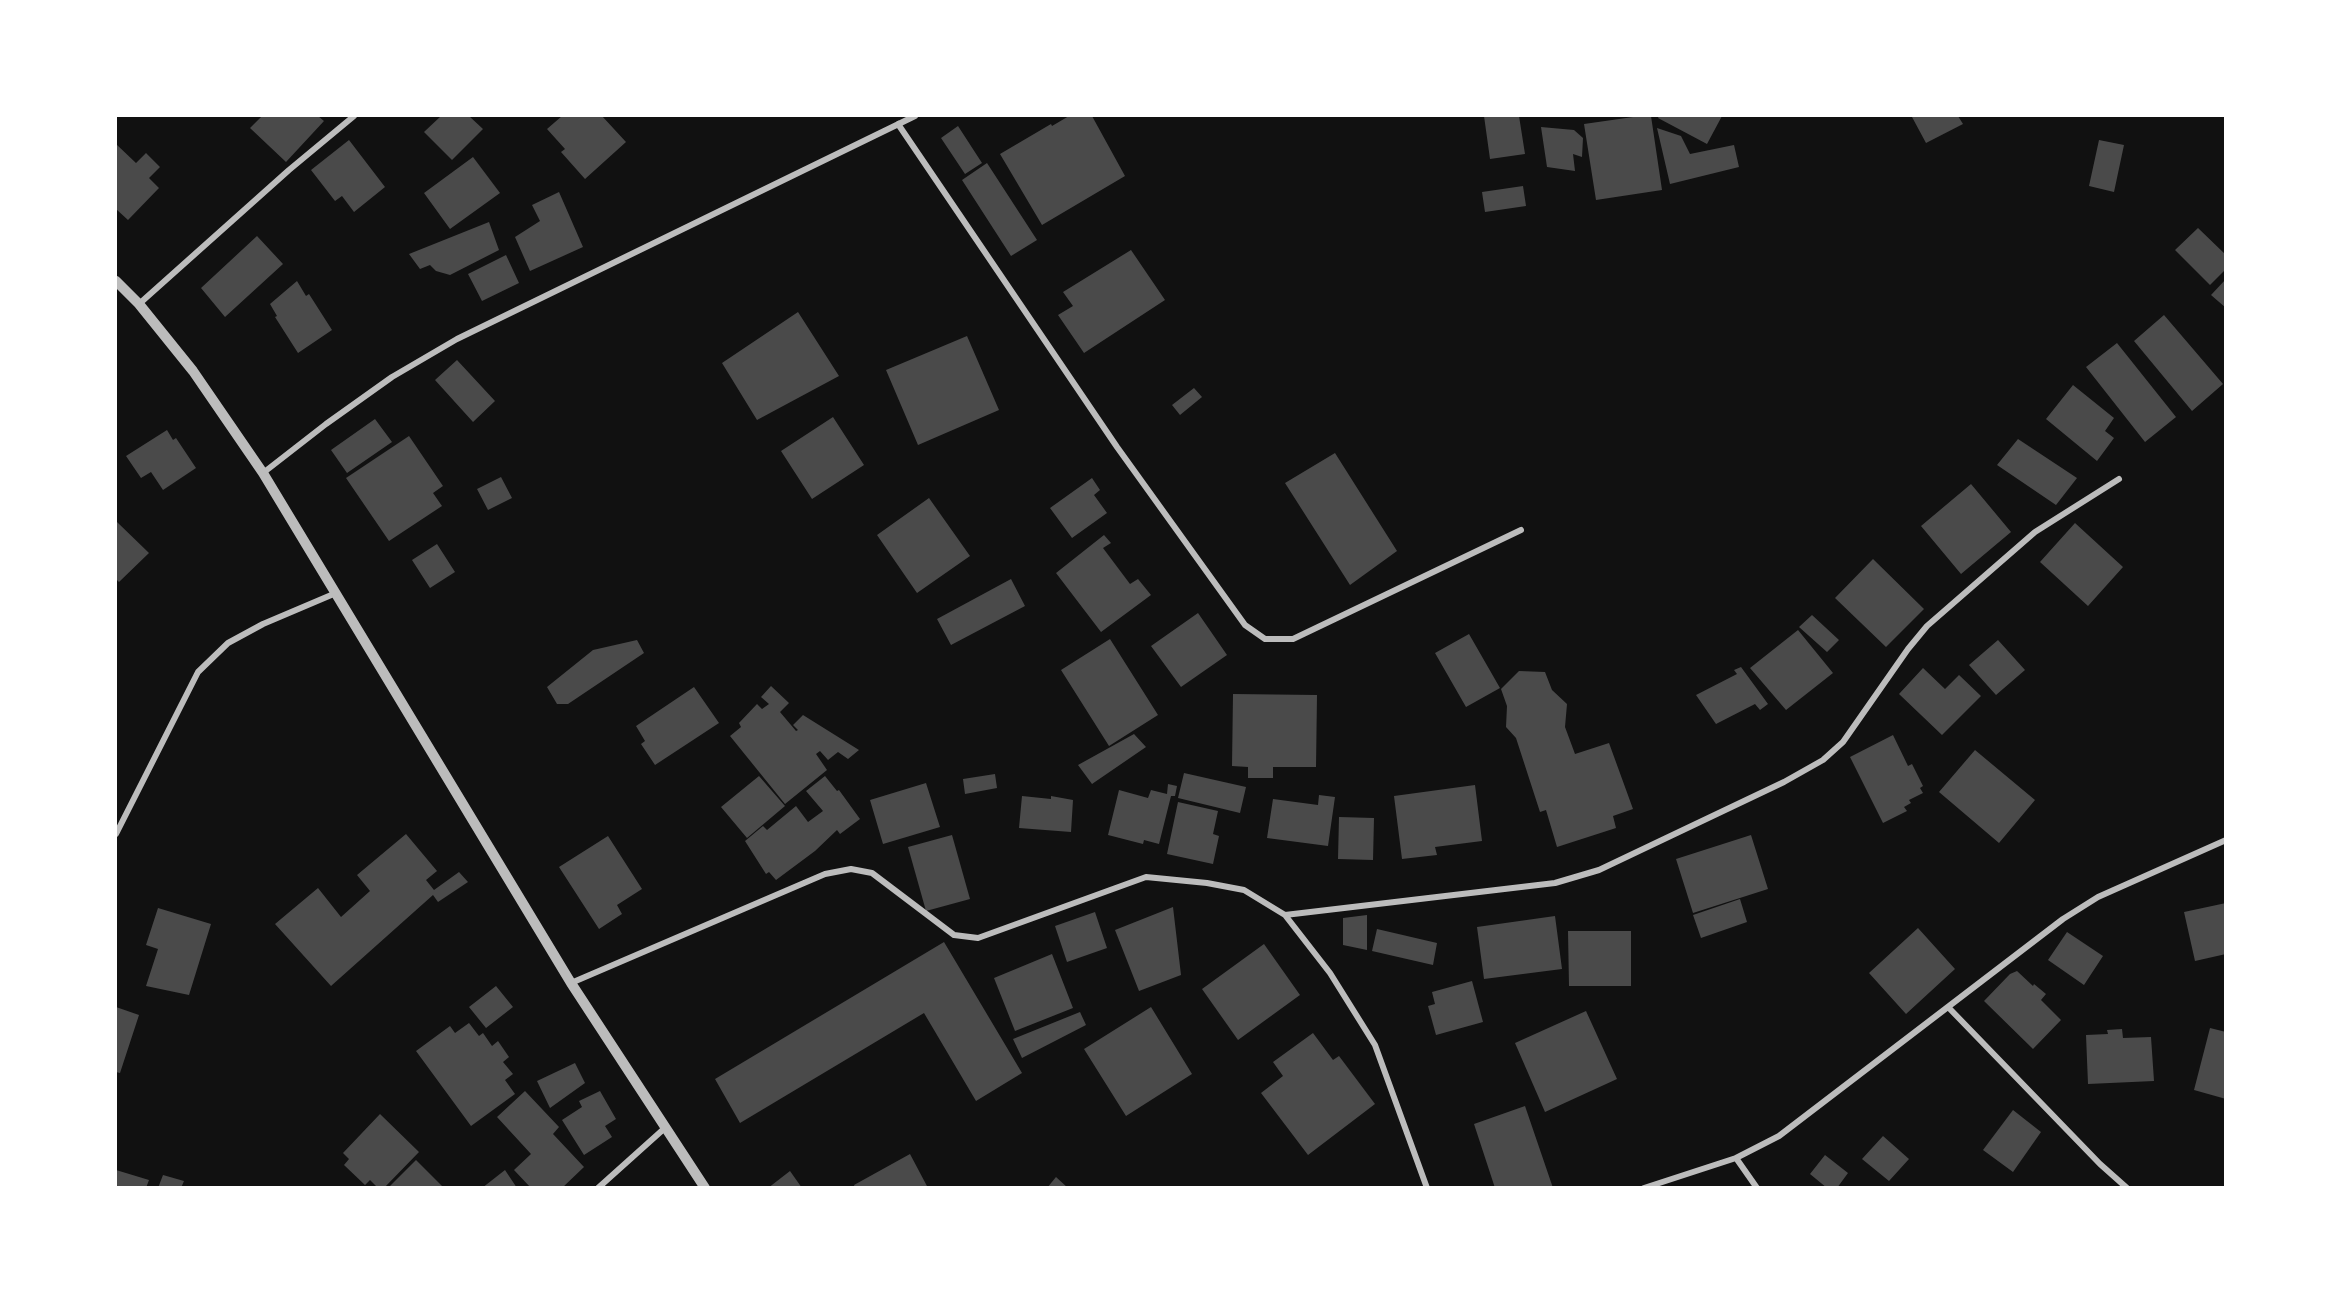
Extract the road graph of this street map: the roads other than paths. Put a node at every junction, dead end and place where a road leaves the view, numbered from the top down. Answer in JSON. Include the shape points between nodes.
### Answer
{"nodes":[{"id":1,"x":354,"y":116,"type":"edge"},
{"id":2,"x":915,"y":116,"type":"edge"},
{"id":3,"x":898,"y":124,"type":"junction"},
{"id":4,"x":116,"y":281,"type":"edge"},
{"id":5,"x":139,"y":304,"type":"junction"},
{"id":6,"x":263,"y":473,"type":"junction"},
{"id":7,"x":2119,"y":479,"type":"dead end"},
{"id":8,"x":1521,"y":530,"type":"dead end"},
{"id":9,"x":336,"y":593,"type":"junction"},
{"id":10,"x":116,"y":834,"type":"edge"},
{"id":11,"x":2226,"y":840,"type":"edge"},
{"id":12,"x":1284,"y":915,"type":"junction"},
{"id":13,"x":571,"y":983,"type":"junction"},
{"id":14,"x":1948,"y":1008,"type":"junction"},
{"id":15,"x":666,"y":1127,"type":"junction"},
{"id":16,"x":1736,"y":1158,"type":"junction"},
{"id":17,"x":598,"y":1188,"type":"edge"},
{"id":18,"x":705,"y":1188,"type":"edge"},
{"id":19,"x":1427,"y":1188,"type":"edge"},
{"id":20,"x":1644,"y":1188,"type":"edge"},
{"id":21,"x":1757,"y":1188,"type":"edge"},
{"id":22,"x":2127,"y":1188,"type":"edge"}],
"edges":[{"from":1,"to":5,"type":"street"},
{"from":2,"to":3,"type":"street"},
{"from":3,"to":6,"type":"street","via":[[457,339],[392,377]]},
{"from":3,"to":8,"type":"street","via":[[1117,447],[1245,625],[1265,639],[1293,639]]},
{"from":4,"to":5,"type":"street"},
{"from":5,"to":6,"type":"street","via":[[194,371]]},
{"from":6,"to":9,"type":"street"},
{"from":7,"to":12,"type":"street","via":[[2035,532],[1927,626],[1843,742],[1823,760],[1784,782],[1599,870],[1555,883]]},
{"from":9,"to":10,"type":"street","via":[[228,643],[198,672]]},
{"from":9,"to":13,"type":"street"},
{"from":11,"to":14,"type":"street","via":[[2098,897],[2063,919]]},
{"from":12,"to":13,"type":"street","via":[[1244,890],[1146,877],[978,938],[954,935],[872,873],[851,869],[825,874]]},
{"from":12,"to":19,"type":"street","via":[[1330,973],[1375,1045]]},
{"from":13,"to":15,"type":"street"},
{"from":14,"to":16,"type":"street","via":[[1779,1136]]},
{"from":14,"to":22,"type":"street"},
{"from":15,"to":17,"type":"street"},
{"from":15,"to":18,"type":"street"},
{"from":16,"to":20,"type":"street"},
{"from":16,"to":21,"type":"street"}]}
